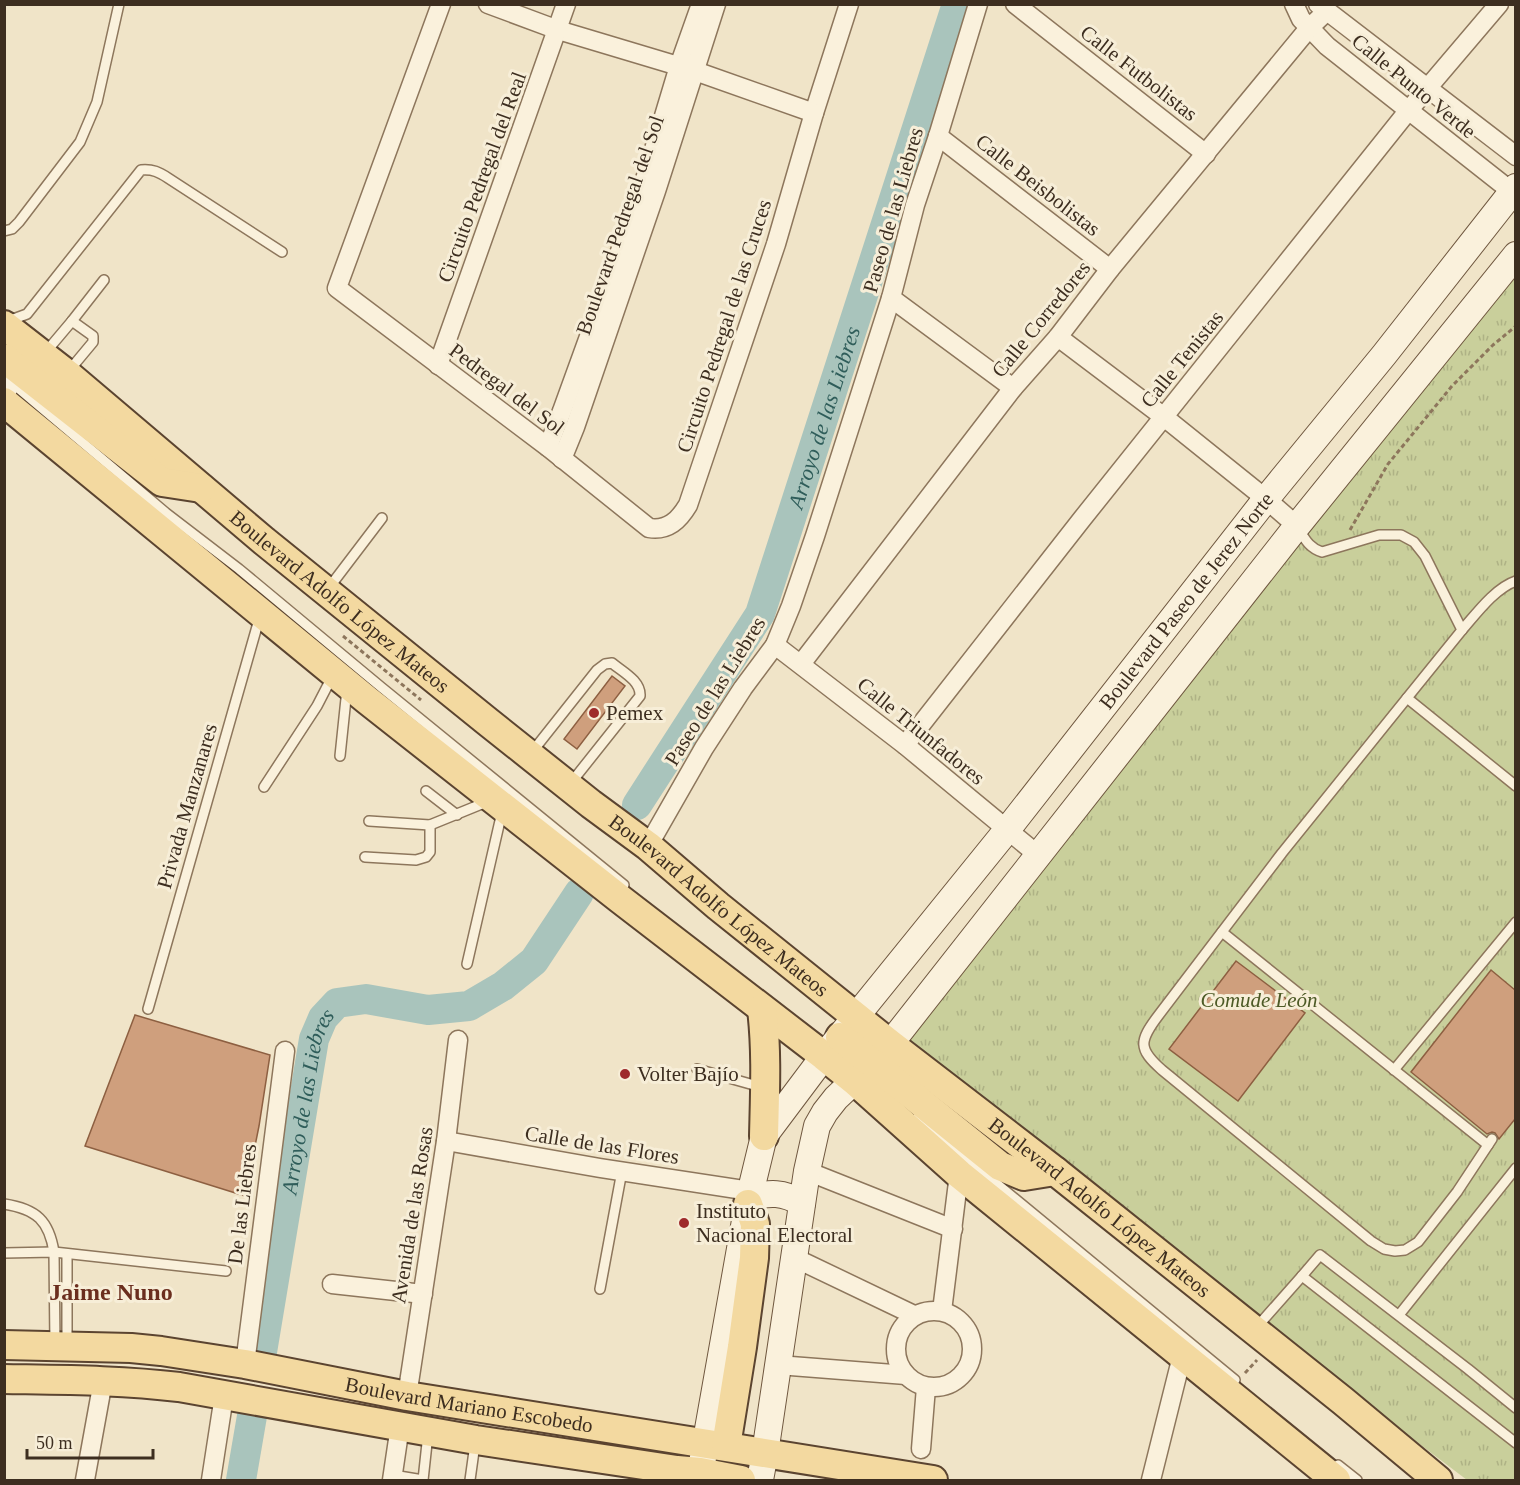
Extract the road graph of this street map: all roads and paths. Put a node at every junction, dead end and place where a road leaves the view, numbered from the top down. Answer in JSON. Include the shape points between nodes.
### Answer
{"nodes":[{"id":1,"x":119,"y":4,"type":"edge"},
{"id":2,"x":441,"y":4,"type":"edge"},
{"id":3,"x":488,"y":4,"type":"edge"},
{"id":4,"x":566,"y":4,"type":"edge"},
{"id":5,"x":700,"y":4,"type":"edge"},
{"id":6,"x":716,"y":4,"type":"edge"},
{"id":7,"x":849,"y":4,"type":"edge"},
{"id":8,"x":978,"y":4,"type":"edge"},
{"id":9,"x":1015,"y":4,"type":"edge"},
{"id":10,"x":1499,"y":4,"type":"edge"},
{"id":11,"x":1294,"y":5,"type":"edge"},
{"id":12,"x":1322,"y":8,"type":"edge"},
{"id":13,"x":1309,"y":28,"type":"junction"},
{"id":14,"x":558,"y":30,"type":"junction"},
{"id":15,"x":687,"y":69,"type":"junction"},
{"id":16,"x":1427,"y":89,"type":"junction"},
{"id":17,"x":1408,"y":111,"type":"junction"},
{"id":18,"x":814,"y":113,"type":"junction"},
{"id":19,"x":938,"y":136,"type":"junction"},
{"id":20,"x":1206,"y":154,"type":"junction"},
{"id":21,"x":1515,"y":156,"type":"edge"},
{"id":22,"x":1514,"y":191,"type":"edge"},
{"id":23,"x":4,"y":231,"type":"edge"},
{"id":24,"x":282,"y":252,"type":"dead end"},
{"id":25,"x":1515,"y":255,"type":"edge"},
{"id":26,"x":1110,"y":269,"type":"junction"},
{"id":27,"x":104,"y":280,"type":"dead end"},
{"id":28,"x":891,"y":298,"type":"junction"},
{"id":29,"x":72,"y":321,"type":"junction"},
{"id":30,"x":1515,"y":326,"type":"edge"},
{"id":31,"x":1058,"y":337,"type":"junction"},
{"id":32,"x":16,"y":353,"type":"edge"},
{"id":33,"x":438,"y":365,"type":"junction"},
{"id":34,"x":67,"y":374,"type":"junction"},
{"id":35,"x":1013,"y":388,"type":"junction"},
{"id":36,"x":1164,"y":417,"type":"junction"},
{"id":37,"x":548,"y":447,"type":"junction"},
{"id":38,"x":562,"y":459,"type":"junction"},
{"id":39,"x":201,"y":488,"type":"junction"},
{"id":40,"x":1266,"y":499,"type":"junction"},
{"id":41,"x":382,"y":518,"type":"dead end"},
{"id":42,"x":1297,"y":526,"type":"junction"},
{"id":43,"x":649,"y":528,"type":"joint"},
{"id":44,"x":1340,"y":547,"type":"junction"},
{"id":45,"x":1515,"y":581,"type":"edge"},
{"id":46,"x":326,"y":591,"type":"junction"},
{"id":47,"x":261,"y":612,"type":"junction"},
{"id":48,"x":1462,"y":630,"type":"junction"},
{"id":49,"x":341,"y":634,"type":"dead end"},
{"id":50,"x":775,"y":645,"type":"junction"},
{"id":51,"x":801,"y":664,"type":"junction"},
{"id":52,"x":341,"y":678,"type":"junction"},
{"id":53,"x":1407,"y":698,"type":"junction"},
{"id":54,"x":424,"y":703,"type":"dead end"},
{"id":55,"x":905,"y":745,"type":"junction"},
{"id":56,"x":530,"y":755,"type":"junction"},
{"id":57,"x":340,"y":756,"type":"dead end"},
{"id":58,"x":569,"y":786,"type":"junction"},
{"id":59,"x":1515,"y":786,"type":"edge"},
{"id":60,"x":264,"y":787,"type":"dead end"},
{"id":61,"x":426,"y":791,"type":"dead end"},
{"id":62,"x":499,"y":803,"type":"junction"},
{"id":63,"x":457,"y":814,"type":"junction"},
{"id":64,"x":369,"y":821,"type":"dead end"},
{"id":65,"x":430,"y":825,"type":"junction"},
{"id":66,"x":1007,"y":830,"type":"junction"},
{"id":67,"x":648,"y":846,"type":"junction"},
{"id":68,"x":1038,"y":855,"type":"junction"},
{"id":69,"x":365,"y":856,"type":"dead end"},
{"id":70,"x":627,"y":896,"type":"junction"},
{"id":71,"x":1515,"y":922,"type":"edge"},
{"id":72,"x":1222,"y":932,"type":"junction"},
{"id":73,"x":467,"y":964,"type":"dead end"},
{"id":74,"x":148,"y":1009,"type":"dead end"},
{"id":75,"x":762,"y":1009,"type":"junction"},
{"id":76,"x":458,"y":1040,"type":"dead end"},
{"id":77,"x":835,"y":1042,"type":"junction"},
{"id":78,"x":285,"y":1051,"type":"dead end"},
{"id":79,"x":868,"y":1068,"type":"junction"},
{"id":80,"x":697,"y":1069,"type":"dead end"},
{"id":81,"x":1394,"y":1070,"type":"junction"},
{"id":82,"x":765,"y":1088,"type":"junction"},
{"id":83,"x":908,"y":1111,"type":"dead end"},
{"id":84,"x":764,"y":1136,"type":"junction"},
{"id":85,"x":446,"y":1141,"type":"junction"},
{"id":86,"x":1515,"y":1168,"type":"edge"},
{"id":87,"x":807,"y":1171,"type":"junction"},
{"id":88,"x":622,"y":1172,"type":"junction"},
{"id":89,"x":959,"y":1174,"type":"junction"},
{"id":90,"x":749,"y":1198,"type":"junction"},
{"id":91,"x":802,"y":1203,"type":"junction"},
{"id":92,"x":4,"y":1204,"type":"edge"},
{"id":93,"x":952,"y":1229,"type":"junction"},
{"id":94,"x":54,"y":1252,"type":"junction"},
{"id":95,"x":4,"y":1253,"type":"edge"},
{"id":96,"x":67,"y":1254,"type":"junction"},
{"id":97,"x":754,"y":1258,"type":"junction"},
{"id":98,"x":795,"y":1258,"type":"junction"},
{"id":99,"x":226,"y":1271,"type":"dead end"},
{"id":100,"x":1302,"y":1276,"type":"junction"},
{"id":101,"x":332,"y":1284,"type":"dead end"},
{"id":102,"x":600,"y":1289,"type":"dead end"},
{"id":103,"x":423,"y":1294,"type":"junction"},
{"id":104,"x":942,"y":1311,"type":"junction"},
{"id":105,"x":915,"y":1315,"type":"junction"},
{"id":106,"x":1399,"y":1315,"type":"junction"},
{"id":107,"x":1262,"y":1336,"type":"junction"},
{"id":108,"x":4,"y":1345,"type":"edge"},
{"id":109,"x":61,"y":1346,"type":"junction"},
{"id":110,"x":1182,"y":1356,"type":"junction"},
{"id":111,"x":245,"y":1364,"type":"junction"},
{"id":112,"x":778,"y":1365,"type":"junction"},
{"id":113,"x":906,"y":1375,"type":"junction"},
{"id":114,"x":4,"y":1378,"type":"edge"},
{"id":115,"x":103,"y":1381,"type":"junction"},
{"id":116,"x":1237,"y":1382,"type":"junction"},
{"id":117,"x":926,"y":1387,"type":"junction"},
{"id":118,"x":1246,"y":1389,"type":"dead end"},
{"id":119,"x":224,"y":1396,"type":"junction"},
{"id":120,"x":407,"y":1396,"type":"junction"},
{"id":121,"x":1515,"y":1408,"type":"edge"},
{"id":122,"x":400,"y":1426,"type":"junction"},
{"id":123,"x":429,"y":1432,"type":"junction"},
{"id":124,"x":476,"y":1440,"type":"junction"},
{"id":125,"x":1515,"y":1443,"type":"edge"},
{"id":126,"x":716,"y":1445,"type":"junction"},
{"id":127,"x":921,"y":1449,"type":"dead end"},
{"id":128,"x":765,"y":1453,"type":"junction"},
{"id":129,"x":1334,"y":1475,"type":"edge"},
{"id":130,"x":699,"y":1476,"type":"edge"},
{"id":131,"x":393,"y":1478,"type":"edge"},
{"id":132,"x":85,"y":1480,"type":"edge"},
{"id":133,"x":211,"y":1480,"type":"edge"},
{"id":134,"x":423,"y":1480,"type":"edge"},
{"id":135,"x":470,"y":1480,"type":"edge"},
{"id":136,"x":741,"y":1480,"type":"edge"},
{"id":137,"x":760,"y":1480,"type":"edge"},
{"id":138,"x":933,"y":1480,"type":"edge"},
{"id":139,"x":1151,"y":1480,"type":"edge"},
{"id":140,"x":1357,"y":1480,"type":"edge"},
{"id":141,"x":1438,"y":1480,"type":"edge"}],
"edges":[{"from":1,"to":23,"type":"lane","via":[[97,102],[80,142],[19,222]]},
{"from":2,"to":33,"type":"street","name":"Pedregal del Sol","via":[[337,288]]},
{"from":3,"to":14,"type":"street"},
{"from":4,"to":14,"type":"street","name":"Circuito Pedregal del Real"},
{"from":5,"to":15,"type":"street","name":"Boulevard Pedregal del Sol"},
{"from":6,"to":15,"type":"street","name":"Boulevard Pedregal del Sol"},
{"from":7,"to":18,"type":"street","name":"Circuito Pedregal de las Cruces"},
{"from":8,"to":19,"type":"street","name":"Paseo de las Liebres"},
{"from":9,"to":20,"type":"street","name":"Calle Futbolistas"},
{"from":10,"to":16,"type":"street","name":"Calle Tenistas"},
{"from":11,"to":13,"type":"street","name":"Calle Punto Verde"},
{"from":12,"to":13,"type":"street","name":"Calle Corredores"},
{"from":12,"to":16,"type":"street","name":"Calle Punto Verde"},
{"from":13,"to":17,"type":"street","name":"Calle Punto Verde"},
{"from":13,"to":20,"type":"street","name":"Calle Corredores"},
{"from":14,"to":15,"type":"street"},
{"from":14,"to":33,"type":"street","name":"Circuito Pedregal del Real"},
{"from":15,"to":18,"type":"street"},
{"from":15,"to":37,"type":"street","name":"Boulevard Pedregal del Sol"},
{"from":15,"to":38,"type":"street","name":"Boulevard Pedregal del Sol"},
{"from":16,"to":17,"type":"street","name":"Calle Tenistas"},
{"from":16,"to":21,"type":"street","name":"Calle Punto Verde"},
{"from":17,"to":22,"type":"street","name":"Calle Punto Verde"},
{"from":17,"to":36,"type":"street","name":"Calle Tenistas"},
{"from":18,"to":43,"type":"street","name":"Circuito Pedregal de las Cruces","via":[[776,244],[688,505],[673,524]]},
{"from":19,"to":26,"type":"street","name":"Calle Beisbolistas"},
{"from":19,"to":28,"type":"street","name":"Paseo de las Liebres"},
{"from":20,"to":26,"type":"street","name":"Calle Corredores"},
{"from":22,"to":40,"type":"main road","name":"Boulevard Paseo de Jerez Norte"},
{"from":24,"to":32,"type":"lane","via":[[157,171],[141,170]]},
{"from":25,"to":42,"type":"main road","name":"Boulevard Paseo de Jerez Norte"},
{"from":26,"to":31,"type":"street","name":"Calle Corredores"},
{"from":27,"to":29,"type":"lane"},
{"from":28,"to":35,"type":"street"},
{"from":28,"to":50,"type":"street","name":"Paseo de las Liebres","via":[[815,536]]},
{"from":29,"to":32,"type":"lane"},
{"from":29,"to":34,"type":"lane","via":[[93,336],[93,342]]},
{"from":30,"to":44,"type":"path","via":[[1452,386],[1388,464]]},
{"from":31,"to":35,"type":"street","name":"Calle Corredores"},
{"from":31,"to":36,"type":"street"},
{"from":32,"to":34,"type":"main road","name":"Boulevard Adolfo López Mateos"},
{"from":32,"to":39,"type":"main road","via":[[162,482]]},
{"from":32,"to":47,"type":"main road","name":"Boulevard Adolfo López Mateos"},
{"from":32,"to":70,"type":"lane","via":[[166,513],[239,569]]},
{"from":33,"to":37,"type":"street","name":"Pedregal del Sol"},
{"from":34,"to":39,"type":"main road","name":"Boulevard Adolfo López Mateos"},
{"from":35,"to":51,"type":"street","name":"Calle Corredores"},
{"from":36,"to":40,"type":"street"},
{"from":36,"to":55,"type":"street","name":"Calle Tenistas"},
{"from":37,"to":38,"type":"street","name":"Pedregal del Sol"},
{"from":38,"to":43,"type":"street","name":"Pedregal del Sol"},
{"from":39,"to":46,"type":"main road","name":"Boulevard Adolfo López Mateos"},
{"from":40,"to":42,"type":"street"},
{"from":40,"to":66,"type":"main road","name":"Boulevard Paseo de Jerez Norte"},
{"from":41,"to":46,"type":"lane"},
{"from":42,"to":44,"type":"lane","via":[[1315,550]]},
{"from":42,"to":68,"type":"main road","name":"Boulevard Paseo de Jerez Norte"},
{"from":44,"to":48,"type":"lane","via":[[1379,535],[1401,535],[1414,542]]},
{"from":45,"to":48,"type":"lane","via":[[1500,590]]},
{"from":46,"to":56,"type":"main road","name":"Boulevard Adolfo López Mateos"},
{"from":47,"to":52,"type":"main road","name":"Boulevard Adolfo López Mateos"},
{"from":47,"to":74,"type":"lane","name":"Privada Manzanares"},
{"from":48,"to":53,"type":"lane"},
{"from":49,"to":54,"type":"path"},
{"from":50,"to":51,"type":"street","name":"Calle Triunfadores"},
{"from":50,"to":67,"type":"street","name":"Paseo de las Liebres","via":[[704,748]]},
{"from":51,"to":55,"type":"street","name":"Calle Triunfadores"},
{"from":52,"to":57,"type":"lane"},
{"from":52,"to":60,"type":"lane","via":[[317,706]]},
{"from":52,"to":62,"type":"main road","name":"Boulevard Adolfo López Mateos"},
{"from":53,"to":59,"type":"lane"},
{"from":53,"to":72,"type":"lane"},
{"from":55,"to":66,"type":"street","name":"Calle Triunfadores"},
{"from":56,"to":58,"type":"main road","name":"Boulevard Adolfo López Mateos"},
{"from":56,"to":58,"type":"lane","via":[[597,670],[612,663],[621,670],[637,683],[640,696]]},
{"from":58,"to":67,"type":"main road","name":"Boulevard Adolfo López Mateos"},
{"from":61,"to":63,"type":"lane"},
{"from":62,"to":63,"type":"lane"},
{"from":62,"to":70,"type":"main road","name":"Boulevard Adolfo López Mateos","via":[[558,850]]},
{"from":62,"to":73,"type":"lane"},
{"from":63,"to":65,"type":"lane"},
{"from":64,"to":65,"type":"lane"},
{"from":65,"to":69,"type":"lane","via":[[430,852],[426,857],[416,860]]},
{"from":66,"to":68,"type":"street","name":"Calle Triunfadores"},
{"from":66,"to":77,"type":"main road","name":"Boulevard Paseo de Jerez Norte"},
{"from":67,"to":77,"type":"main road","name":"Boulevard Adolfo López Mateos","via":[[718,906]]},
{"from":68,"to":79,"type":"main road","name":"Boulevard Paseo de Jerez Norte"},
{"from":70,"to":75,"type":"main road","name":"Boulevard Adolfo López Mateos"},
{"from":71,"to":81,"type":"lane"},
{"from":72,"to":81,"type":"lane"},
{"from":72,"to":81,"type":"lane","via":[[1150,1026],[1144,1050],[1162,1071],[1371,1240],[1395,1251],[1418,1242],[1490,1142]]},
{"from":75,"to":77,"type":"main road","name":"Boulevard Adolfo López Mateos"},
{"from":75,"to":82,"type":"main road"},
{"from":76,"to":85,"type":"street","name":"Avenida de las Rosas"},
{"from":77,"to":79,"type":"main road","name":"Boulevard Adolfo López Mateos"},
{"from":77,"to":79,"type":"main road","name":"Boulevard Adolfo López Mateos"},
{"from":77,"to":84,"type":"main road","name":"Boulevard Paseo de Jerez Norte"},
{"from":78,"to":111,"type":"street","name":"De las Liebres"},
{"from":79,"to":87,"type":"main road","name":"Boulevard Paseo de Jerez Norte","via":[[825,1112],[817,1126]]},
{"from":79,"to":89,"type":"main road","name":"Boulevard Adolfo López Mateos"},
{"from":79,"to":107,"type":"main road","name":"Boulevard Adolfo López Mateos","via":[[1000,1166],[1024,1176],[1055,1171]]},
{"from":80,"to":82,"type":"lane"},
{"from":82,"to":84,"type":"main road"},
{"from":83,"to":116,"type":"lane"},
{"from":84,"to":90,"type":"main road"},
{"from":85,"to":88,"type":"street","name":"Calle de las Flores"},
{"from":85,"to":103,"type":"street","name":"Avenida de las Rosas"},
{"from":86,"to":106,"type":"lane"},
{"from":87,"to":91,"type":"main road","name":"Boulevard Paseo de Jerez Norte"},
{"from":87,"to":93,"type":"street"},
{"from":88,"to":90,"type":"street","name":"Calle de las Flores"},
{"from":88,"to":102,"type":"lane"},
{"from":89,"to":93,"type":"street"},
{"from":89,"to":110,"type":"main road","name":"Boulevard Adolfo López Mateos"},
{"from":90,"to":91,"type":"main road","via":[[775,1194]]},
{"from":90,"to":97,"type":"main road","via":[[755,1224]]},
{"from":90,"to":126,"type":"main road"},
{"from":91,"to":98,"type":"main road","name":"Boulevard Paseo de Jerez Norte"},
{"from":92,"to":94,"type":"lane","via":[[35,1213],[46,1225]]},
{"from":93,"to":104,"type":"street"},
{"from":94,"to":95,"type":"lane"},
{"from":94,"to":96,"type":"lane"},
{"from":94,"to":109,"type":"lane"},
{"from":96,"to":99,"type":"lane"},
{"from":96,"to":109,"type":"lane"},
{"from":97,"to":98,"type":"main road","via":[[772,1265]]},
{"from":97,"to":126,"type":"main road","via":[[742,1347]]},
{"from":98,"to":105,"type":"street"},
{"from":98,"to":112,"type":"main road","name":"Boulevard Paseo de Jerez Norte"},
{"from":100,"to":106,"type":"lane","via":[[1320,1255]]},
{"from":100,"to":107,"type":"lane"},
{"from":100,"to":125,"type":"lane"},
{"from":101,"to":103,"type":"street"},
{"from":103,"to":120,"type":"street","name":"Avenida de las Rosas"},
{"from":104,"to":105,"type":"street"},
{"from":104,"to":117,"type":"street","via":[[960,1320],[971,1337],[972,1357],[963,1375],[946,1385]]},
{"from":105,"to":113,"type":"street","via":[[902,1327],[896,1343],[897,1360]]},
{"from":106,"to":121,"type":"lane"},
{"from":107,"to":116,"type":"path"},
{"from":107,"to":141,"type":"main road","name":"Boulevard Adolfo López Mateos"},
{"from":108,"to":109,"type":"main road","name":"Boulevard Mariano Escobedo"},
{"from":109,"to":111,"type":"main road","name":"Boulevard Mariano Escobedo","via":[[141,1349]]},
{"from":110,"to":129,"type":"main road","name":"Boulevard Adolfo López Mateos"},
{"from":110,"to":139,"type":"street"},
{"from":111,"to":120,"type":"main road","name":"Boulevard Mariano Escobedo"},
{"from":112,"to":113,"type":"street"},
{"from":112,"to":128,"type":"main road","name":"Boulevard Paseo de Jerez Norte"},
{"from":113,"to":117,"type":"street"},
{"from":114,"to":115,"type":"main road","name":"Boulevard Mariano Escobedo"},
{"from":115,"to":119,"type":"main road","name":"Boulevard Mariano Escobedo","via":[[147,1383]]},
{"from":115,"to":132,"type":"street"},
{"from":116,"to":118,"type":"lane"},
{"from":117,"to":127,"type":"street"},
{"from":119,"to":122,"type":"main road","name":"Boulevard Mariano Escobedo"},
{"from":119,"to":133,"type":"street"},
{"from":120,"to":126,"type":"main road","name":"Boulevard Mariano Escobedo"},
{"from":122,"to":123,"type":"main road","name":"Boulevard Mariano Escobedo"},
{"from":122,"to":131,"type":"street"},
{"from":123,"to":124,"type":"main road","name":"Boulevard Mariano Escobedo"},
{"from":123,"to":134,"type":"lane"},
{"from":124,"to":130,"type":"main road","name":"Boulevard Mariano Escobedo"},
{"from":124,"to":135,"type":"lane"},
{"from":126,"to":128,"type":"main road","name":"Boulevard Mariano Escobedo"},
{"from":126,"to":130,"type":"main road"},
{"from":128,"to":137,"type":"main road","name":"Boulevard Paseo de Jerez Norte"},
{"from":128,"to":138,"type":"main road","name":"Boulevard Mariano Escobedo"},
{"from":129,"to":140,"type":"lane"},
{"from":130,"to":136,"type":"main road","name":"Boulevard Mariano Escobedo"},
{"from":131,"to":134,"type":"lane"}]}
